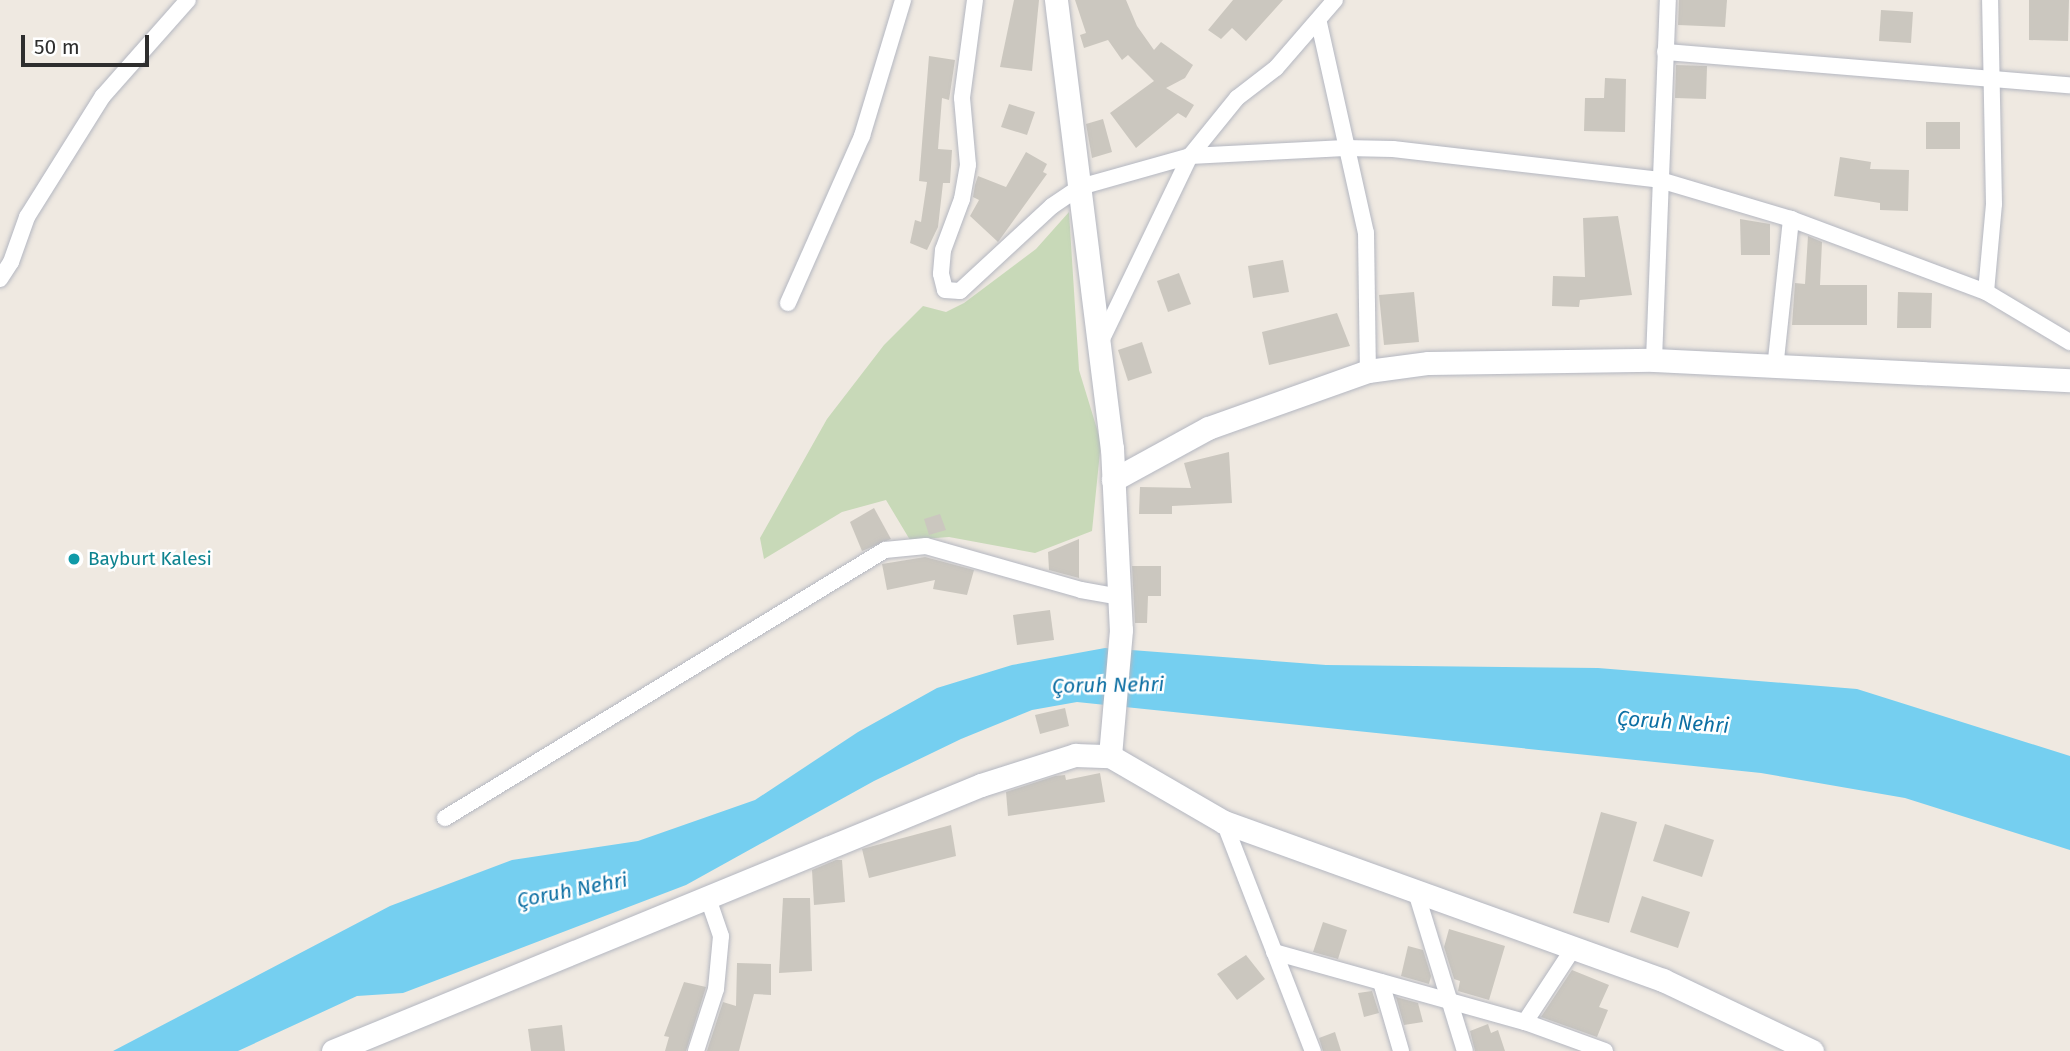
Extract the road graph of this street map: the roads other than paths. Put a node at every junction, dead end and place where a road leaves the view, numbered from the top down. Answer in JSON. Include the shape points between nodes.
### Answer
{"nodes":[{"id":1,"x":188,"y":0,"type":"edge"},
{"id":2,"x":903,"y":0,"type":"edge"},
{"id":3,"x":975,"y":0,"type":"edge"},
{"id":4,"x":1056,"y":0,"type":"edge"},
{"id":5,"x":1335,"y":0,"type":"edge"},
{"id":6,"x":1668,"y":0,"type":"edge"},
{"id":7,"x":1990,"y":0,"type":"edge"},
{"id":8,"x":1319,"y":23,"type":"junction"},
{"id":9,"x":1665,"y":52,"type":"junction"},
{"id":10,"x":1992,"y":81,"type":"junction"},
{"id":11,"x":2070,"y":85,"type":"edge"},
{"id":12,"x":1345,"y":148,"type":"junction"},
{"id":13,"x":1190,"y":156,"type":"junction"},
{"id":14,"x":1660,"y":180,"type":"junction"},
{"id":15,"x":1080,"y":187,"type":"junction"},
{"id":16,"x":1791,"y":219,"type":"junction"},
{"id":17,"x":0,"y":279,"type":"edge"},
{"id":18,"x":1986,"y":292,"type":"junction"},
{"id":19,"x":788,"y":303,"type":"dead end"},
{"id":20,"x":2070,"y":342,"type":"edge"},
{"id":21,"x":1100,"y":343,"type":"junction"},
{"id":22,"x":1654,"y":360,"type":"junction"},
{"id":23,"x":1775,"y":369,"type":"junction"},
{"id":24,"x":1368,"y":371,"type":"junction"},
{"id":25,"x":2070,"y":380,"type":"edge"},
{"id":26,"x":1113,"y":480,"type":"junction"},
{"id":27,"x":1119,"y":597,"type":"junction"},
{"id":28,"x":1110,"y":756,"type":"junction"},
{"id":29,"x":445,"y":818,"type":"dead end"},
{"id":30,"x":1224,"y":822,"type":"junction"},
{"id":31,"x":1416,"y":892,"type":"junction"},
{"id":32,"x":708,"y":900,"type":"junction"},
{"id":33,"x":1575,"y":946,"type":"junction"},
{"id":34,"x":1274,"y":952,"type":"junction"},
{"id":35,"x":1381,"y":982,"type":"junction"},
{"id":36,"x":1448,"y":1000,"type":"junction"},
{"id":37,"x":1525,"y":1022,"type":"junction"},
{"id":38,"x":333,"y":1051,"type":"edge"},
{"id":39,"x":696,"y":1051,"type":"edge"},
{"id":40,"x":1313,"y":1051,"type":"edge"},
{"id":41,"x":1401,"y":1051,"type":"edge"},
{"id":42,"x":1465,"y":1051,"type":"edge"},
{"id":43,"x":1605,"y":1051,"type":"edge"},
{"id":44,"x":1812,"y":1051,"type":"edge"}],
"edges":[{"from":1,"to":17,"type":"street","via":[[103,96],[27,217]]},
{"from":2,"to":19,"type":"street","via":[[862,136]]},
{"from":3,"to":15,"type":"street","via":[[962,99],[968,165],[943,250],[945,289],[960,291],[968,285],[1052,206]]},
{"from":4,"to":15,"type":"main road"},
{"from":5,"to":8,"type":"street"},
{"from":6,"to":9,"type":"street"},
{"from":7,"to":10,"type":"street"},
{"from":8,"to":12,"type":"street"},
{"from":8,"to":13,"type":"street","via":[[1276,68],[1237,98]]},
{"from":9,"to":10,"type":"street"},
{"from":9,"to":14,"type":"street"},
{"from":10,"to":11,"type":"street"},
{"from":10,"to":18,"type":"street","via":[[1994,204]]},
{"from":12,"to":13,"type":"street"},
{"from":12,"to":14,"type":"street","via":[[1393,149]]},
{"from":12,"to":24,"type":"street","via":[[1366,233]]},
{"from":13,"to":15,"type":"street"},
{"from":13,"to":21,"type":"street"},
{"from":14,"to":16,"type":"street"},
{"from":14,"to":22,"type":"street"},
{"from":15,"to":21,"type":"main road"},
{"from":16,"to":18,"type":"street"},
{"from":16,"to":23,"type":"street"},
{"from":18,"to":20,"type":"street"},
{"from":21,"to":26,"type":"main road"},
{"from":22,"to":23,"type":"main road"},
{"from":22,"to":24,"type":"main road","via":[[1428,363]]},
{"from":23,"to":25,"type":"main road"},
{"from":24,"to":26,"type":"main road","via":[[1209,428]]},
{"from":26,"to":27,"type":"main road"},
{"from":27,"to":28,"type":"main road","via":[[1121,630]]},
{"from":27,"to":29,"type":"street","via":[[926,546],[885,551]]},
{"from":28,"to":30,"type":"main road"},
{"from":28,"to":32,"type":"main road","via":[[1075,755],[981,785]]},
{"from":30,"to":31,"type":"main road"},
{"from":30,"to":34,"type":"street"},
{"from":31,"to":33,"type":"main road"},
{"from":31,"to":36,"type":"street"},
{"from":32,"to":38,"type":"main road"},
{"from":32,"to":39,"type":"street","via":[[721,936],[716,989]]},
{"from":33,"to":37,"type":"street"},
{"from":33,"to":44,"type":"main road","via":[[1663,980]]},
{"from":34,"to":35,"type":"street"},
{"from":34,"to":40,"type":"street"},
{"from":35,"to":36,"type":"street"},
{"from":35,"to":41,"type":"street"},
{"from":36,"to":37,"type":"street"},
{"from":36,"to":42,"type":"street"},
{"from":37,"to":43,"type":"street"}]}
